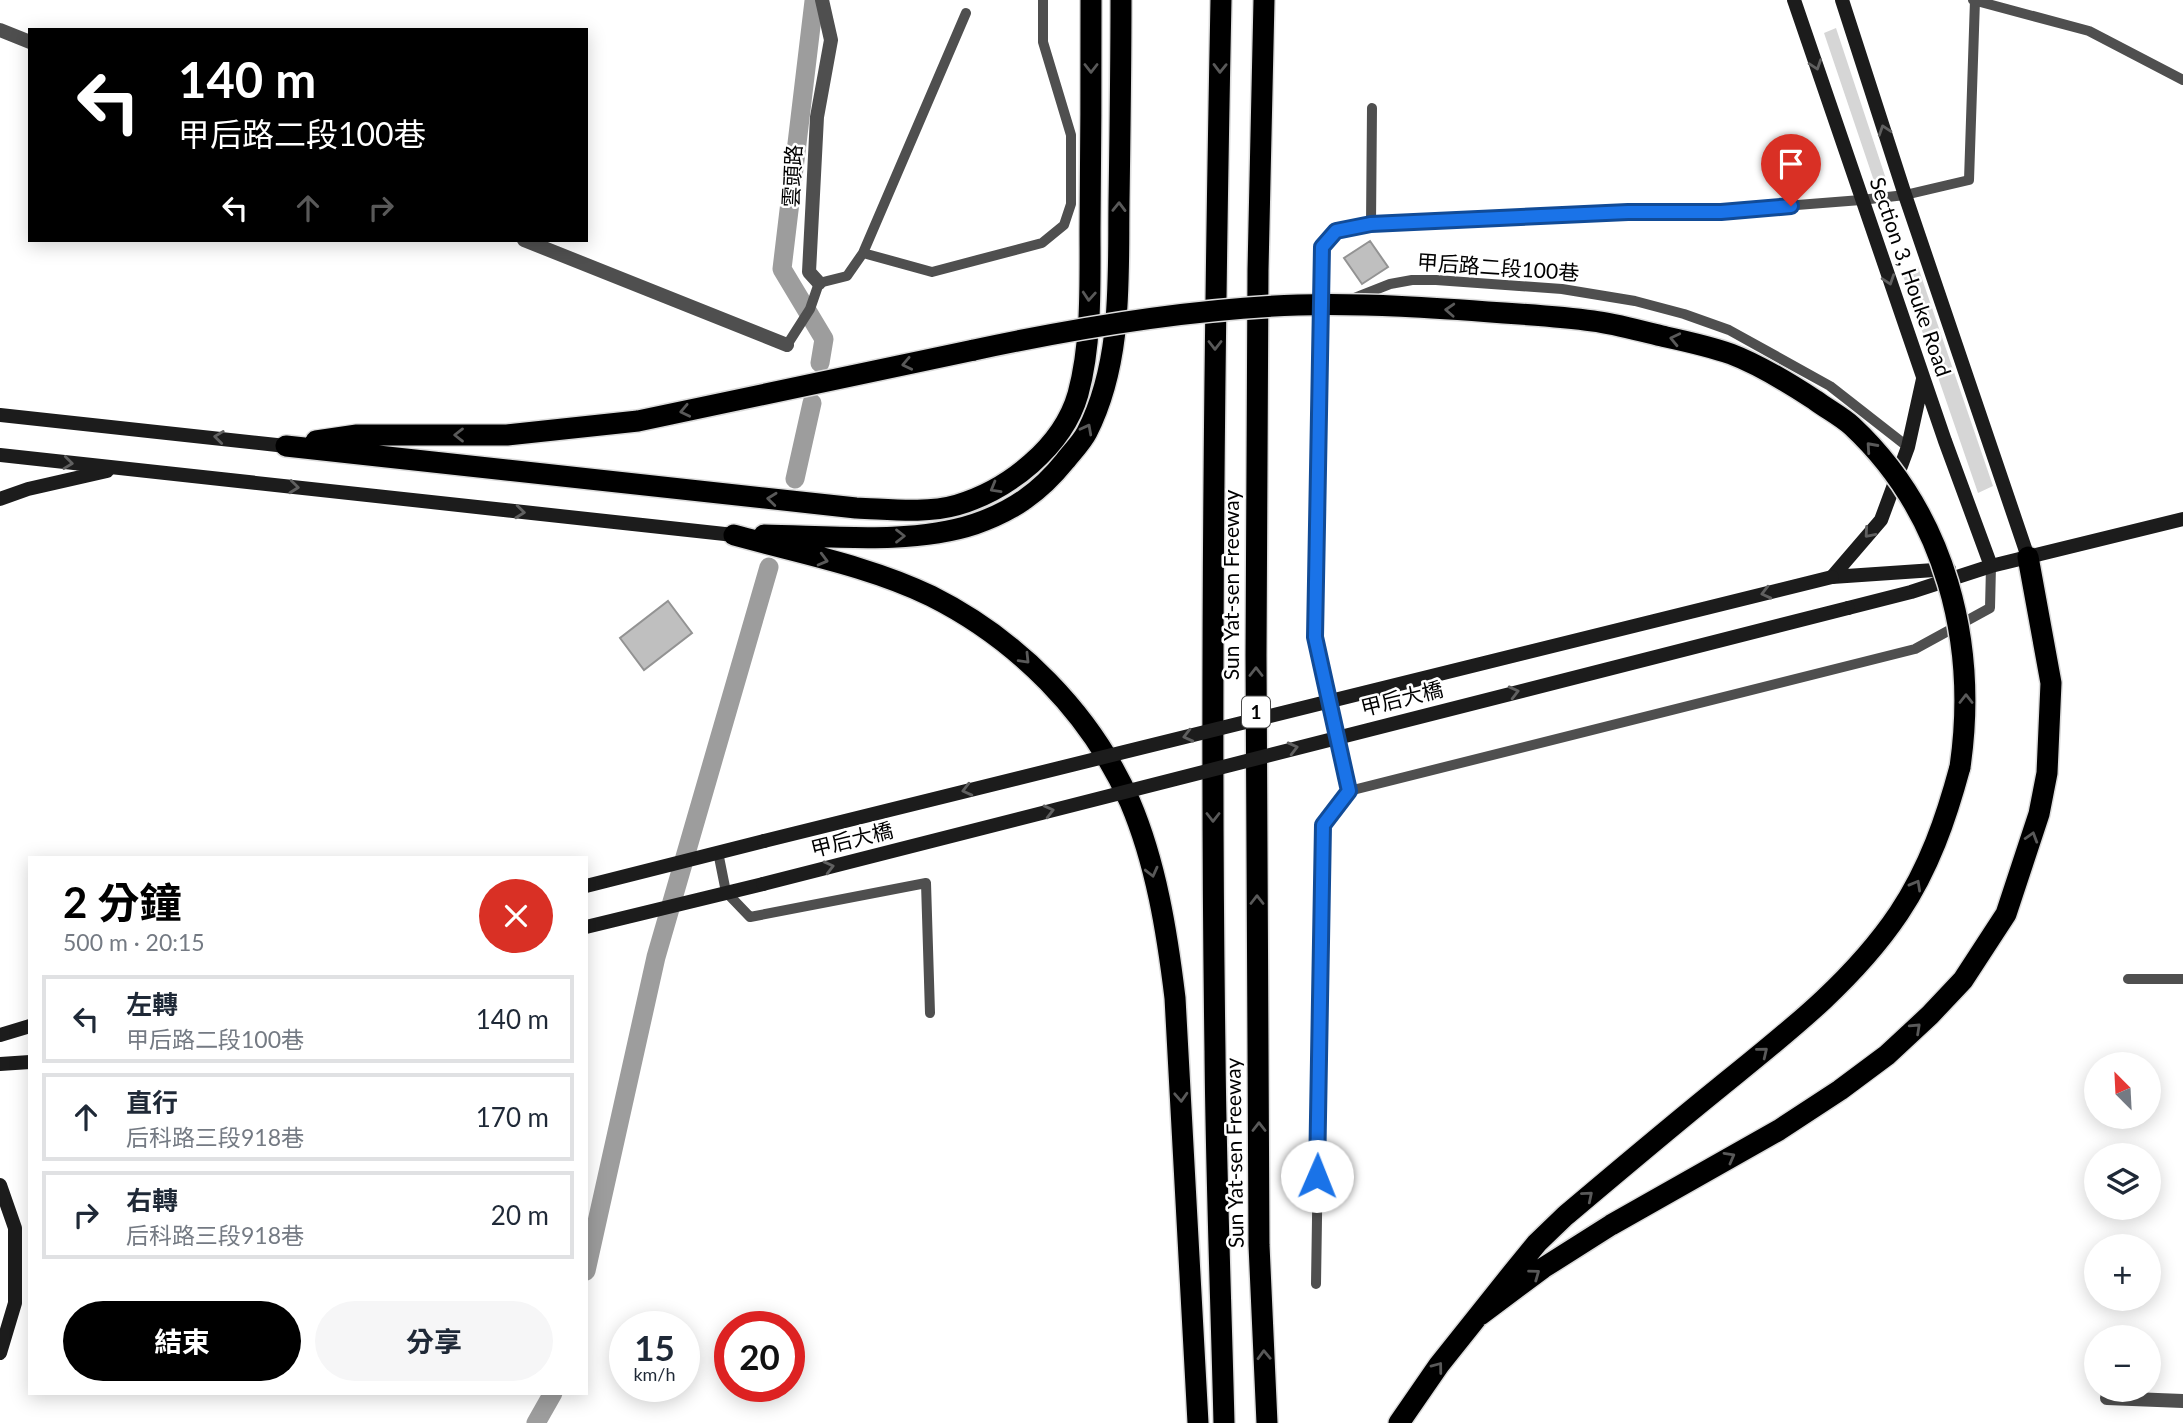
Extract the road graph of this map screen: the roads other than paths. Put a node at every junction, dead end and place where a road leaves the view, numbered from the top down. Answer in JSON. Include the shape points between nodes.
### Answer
{"nodes":[{"id":1,"x":821,"y":0,"type":"edge"},
{"id":2,"x":1042,"y":0,"type":"edge"},
{"id":3,"x":1091,"y":0,"type":"edge"},
{"id":4,"x":1121,"y":0,"type":"edge"},
{"id":5,"x":1221,"y":0,"type":"edge"},
{"id":6,"x":1264,"y":0,"type":"edge"},
{"id":7,"x":1794,"y":0,"type":"edge"},
{"id":8,"x":1842,"y":0,"type":"edge"},
{"id":9,"x":1974,"y":0,"type":"edge"},
{"id":10,"x":966,"y":13,"type":"dead end"},
{"id":11,"x":0,"y":30,"type":"edge"},
{"id":12,"x":28,"y":41,"type":"edge"},
{"id":13,"x":2183,"y":80,"type":"edge"},
{"id":14,"x":1372,"y":108,"type":"dead end"},
{"id":15,"x":1905,"y":195,"type":"junction"},
{"id":16,"x":1861,"y":200,"type":"junction"},
{"id":17,"x":1371,"y":224,"type":"junction"},
{"id":18,"x":529,"y":242,"type":"edge"},
{"id":19,"x":863,"y":253,"type":"junction"},
{"id":20,"x":818,"y":283,"type":"junction"},
{"id":21,"x":1322,"y":310,"type":"junction"},
{"id":22,"x":788,"y":345,"type":"joint"},
{"id":23,"x":1923,"y":378,"type":"junction"},
{"id":24,"x":0,"y":415,"type":"edge"},
{"id":25,"x":286,"y":446,"type":"junction"},
{"id":26,"x":1908,"y":446,"type":"junction"},
{"id":27,"x":0,"y":455,"type":"edge"},
{"id":28,"x":119,"y":469,"type":"junction"},
{"id":29,"x":0,"y":499,"type":"edge"},
{"id":30,"x":2183,"y":519,"type":"edge"},
{"id":31,"x":734,"y":535,"type":"junction"},
{"id":32,"x":2028,"y":557,"type":"junction"},
{"id":33,"x":1991,"y":566,"type":"junction"},
{"id":34,"x":1832,"y":577,"type":"junction"},
{"id":35,"x":1349,"y":791,"type":"junction"},
{"id":36,"x":718,"y":852,"type":"junction"},
{"id":37,"x":588,"y":885,"type":"edge"},
{"id":38,"x":726,"y":892,"type":"junction"},
{"id":39,"x":588,"y":926,"type":"edge"},
{"id":40,"x":2183,"y":978,"type":"edge"},
{"id":41,"x":2127,"y":979,"type":"dead end"},
{"id":42,"x":930,"y":1013,"type":"dead end"},
{"id":43,"x":28,"y":1027,"type":"edge"},
{"id":44,"x":0,"y":1035,"type":"edge"},
{"id":45,"x":28,"y":1062,"type":"edge"},
{"id":46,"x":0,"y":1065,"type":"edge"},
{"id":47,"x":0,"y":1185,"type":"edge"},
{"id":48,"x":1316,"y":1284,"type":"dead end"},
{"id":49,"x":1480,"y":1315,"type":"junction"},
{"id":50,"x":2,"y":1337,"type":"edge"},
{"id":51,"x":0,"y":1353,"type":"edge"},
{"id":52,"x":2161,"y":1400,"type":"edge"},
{"id":53,"x":2183,"y":1401,"type":"edge"},
{"id":54,"x":1198,"y":1423,"type":"edge"},
{"id":55,"x":1224,"y":1423,"type":"edge"},
{"id":56,"x":1267,"y":1423,"type":"edge"},
{"id":57,"x":1399,"y":1423,"type":"edge"}],
"edges":[{"from":1,"to":20,"type":"street","name":"雲頭路","via":[[831,40],[817,117],[809,272]]},
{"from":2,"to":19,"type":"lane","via":[[1043,42],[1071,135],[1071,204],[1064,225],[1042,243],[932,272]]},
{"from":3,"to":25,"type":"highway","one_way":true,"via":[[1090,278],[1077,396],[1046,449],[1019,474],[989,492],[955,505],[856,508]]},
{"from":31,"to":4,"type":"highway","one_way":true,"via":[[912,536],[973,524],[1030,498],[1086,434],[1114,352]]},
{"from":5,"to":55,"type":"highway","name":"Sun Yat-sen Freeway","number":"1","one_way":true,"via":[[1213,663],[1215,1052]]},
{"from":56,"to":6,"type":"highway","name":"Sun Yat-sen Freeway","number":"1","one_way":true,"via":[[1259,1245],[1256,669]]},
{"from":7,"to":16,"type":"main road","name":"Section 3, Houke Road","one_way":true},
{"from":15,"to":8,"type":"main road","name":"Section 3, Houke Road","one_way":true},
{"from":9,"to":13,"type":"lane","via":[[2089,31]]},
{"from":9,"to":15,"type":"lane","via":[[1969,180]]},
{"from":10,"to":19,"type":"lane"},
{"from":11,"to":12,"type":"street"},
{"from":14,"to":17,"type":"lane"},
{"from":15,"to":16,"type":"lane"},
{"from":15,"to":32,"type":"main road","name":"Section 3, Houke Road"},
{"from":16,"to":17,"type":"lane","via":[[1721,212]]},
{"from":16,"to":23,"type":"main road","name":"Section 3, Houke Road","one_way":true},
{"from":17,"to":21,"type":"lane","via":[[1336,231],[1322,247]]},
{"from":18,"to":22,"type":"street"},
{"from":19,"to":20,"type":"lane","via":[[847,276]]},
{"from":20,"to":22,"type":"lane","via":[[810,309]]},
{"from":21,"to":26,"type":"lane","name":"甲后路二段100巷","via":[[1412,280],[1562,289],[1635,301],[1729,330],[1830,386]]},
{"from":21,"to":35,"type":"lane","via":[[1315,637]]},
{"from":23,"to":26,"type":"main road"},
{"from":23,"to":33,"type":"main road","name":"Section 3, Houke Road"},
{"from":25,"to":24,"type":"main road","one_way":true},
{"from":49,"to":25,"type":"highway","one_way":true,"bridge":true,"via":[[1564,1216],[1795,1027],[1842,982],[1898,915],[1937,842],[1960,767],[1966,706],[1962,644],[1947,578],[1918,509],[1894,473],[1851,425],[1790,384],[1731,354],[1678,339],[1595,321],[1348,304],[1247,308],[1110,322],[638,421],[507,435],[357,435]]},
{"from":26,"to":34,"type":"main road","one_way":true,"via":[[1881,520]]},
{"from":27,"to":28,"type":"main road","one_way":true},
{"from":28,"to":29,"type":"main road"},
{"from":28,"to":31,"type":"main road","one_way":true},
{"from":30,"to":32,"type":"main road"},
{"from":31,"to":54,"type":"highway","one_way":true,"via":[[877,575],[969,616],[1016,650],[1058,694],[1094,738],[1130,802],[1146,847],[1175,998]]},
{"from":32,"to":33,"type":"main road"},
{"from":49,"to":32,"type":"highway","one_way":true,"via":[[1611,1225],[1840,1090],[1888,1055],[1964,980],[2006,914],[2039,814],[2047,773],[2051,683]]},
{"from":33,"to":34,"type":"main road","name":"甲后大橋"},
{"from":33,"to":35,"type":"lane","via":[[1990,608],[1915,649]]},
{"from":38,"to":33,"type":"main road","name":"甲后大橋","one_way":true,"bridge":true,"via":[[1848,608]]},
{"from":34,"to":36,"type":"main road","name":"甲后大橋","one_way":true,"bridge":true},
{"from":35,"to":48,"type":"lane","via":[[1323,825]]},
{"from":36,"to":37,"type":"main road","name":"甲后大橋"},
{"from":36,"to":38,"type":"lane"},
{"from":38,"to":39,"type":"main road","name":"甲后大橋"},
{"from":38,"to":42,"type":"lane","via":[[750,917],[926,883]]},
{"from":40,"to":41,"type":"lane"},
{"from":43,"to":44,"type":"main road"},
{"from":45,"to":46,"type":"main road"},
{"from":47,"to":50,"type":"main road","via":[[15,1228],[15,1303]]},
{"from":57,"to":49,"type":"highway","one_way":true},
{"from":50,"to":51,"type":"main road"},
{"from":52,"to":53,"type":"street"}]}
